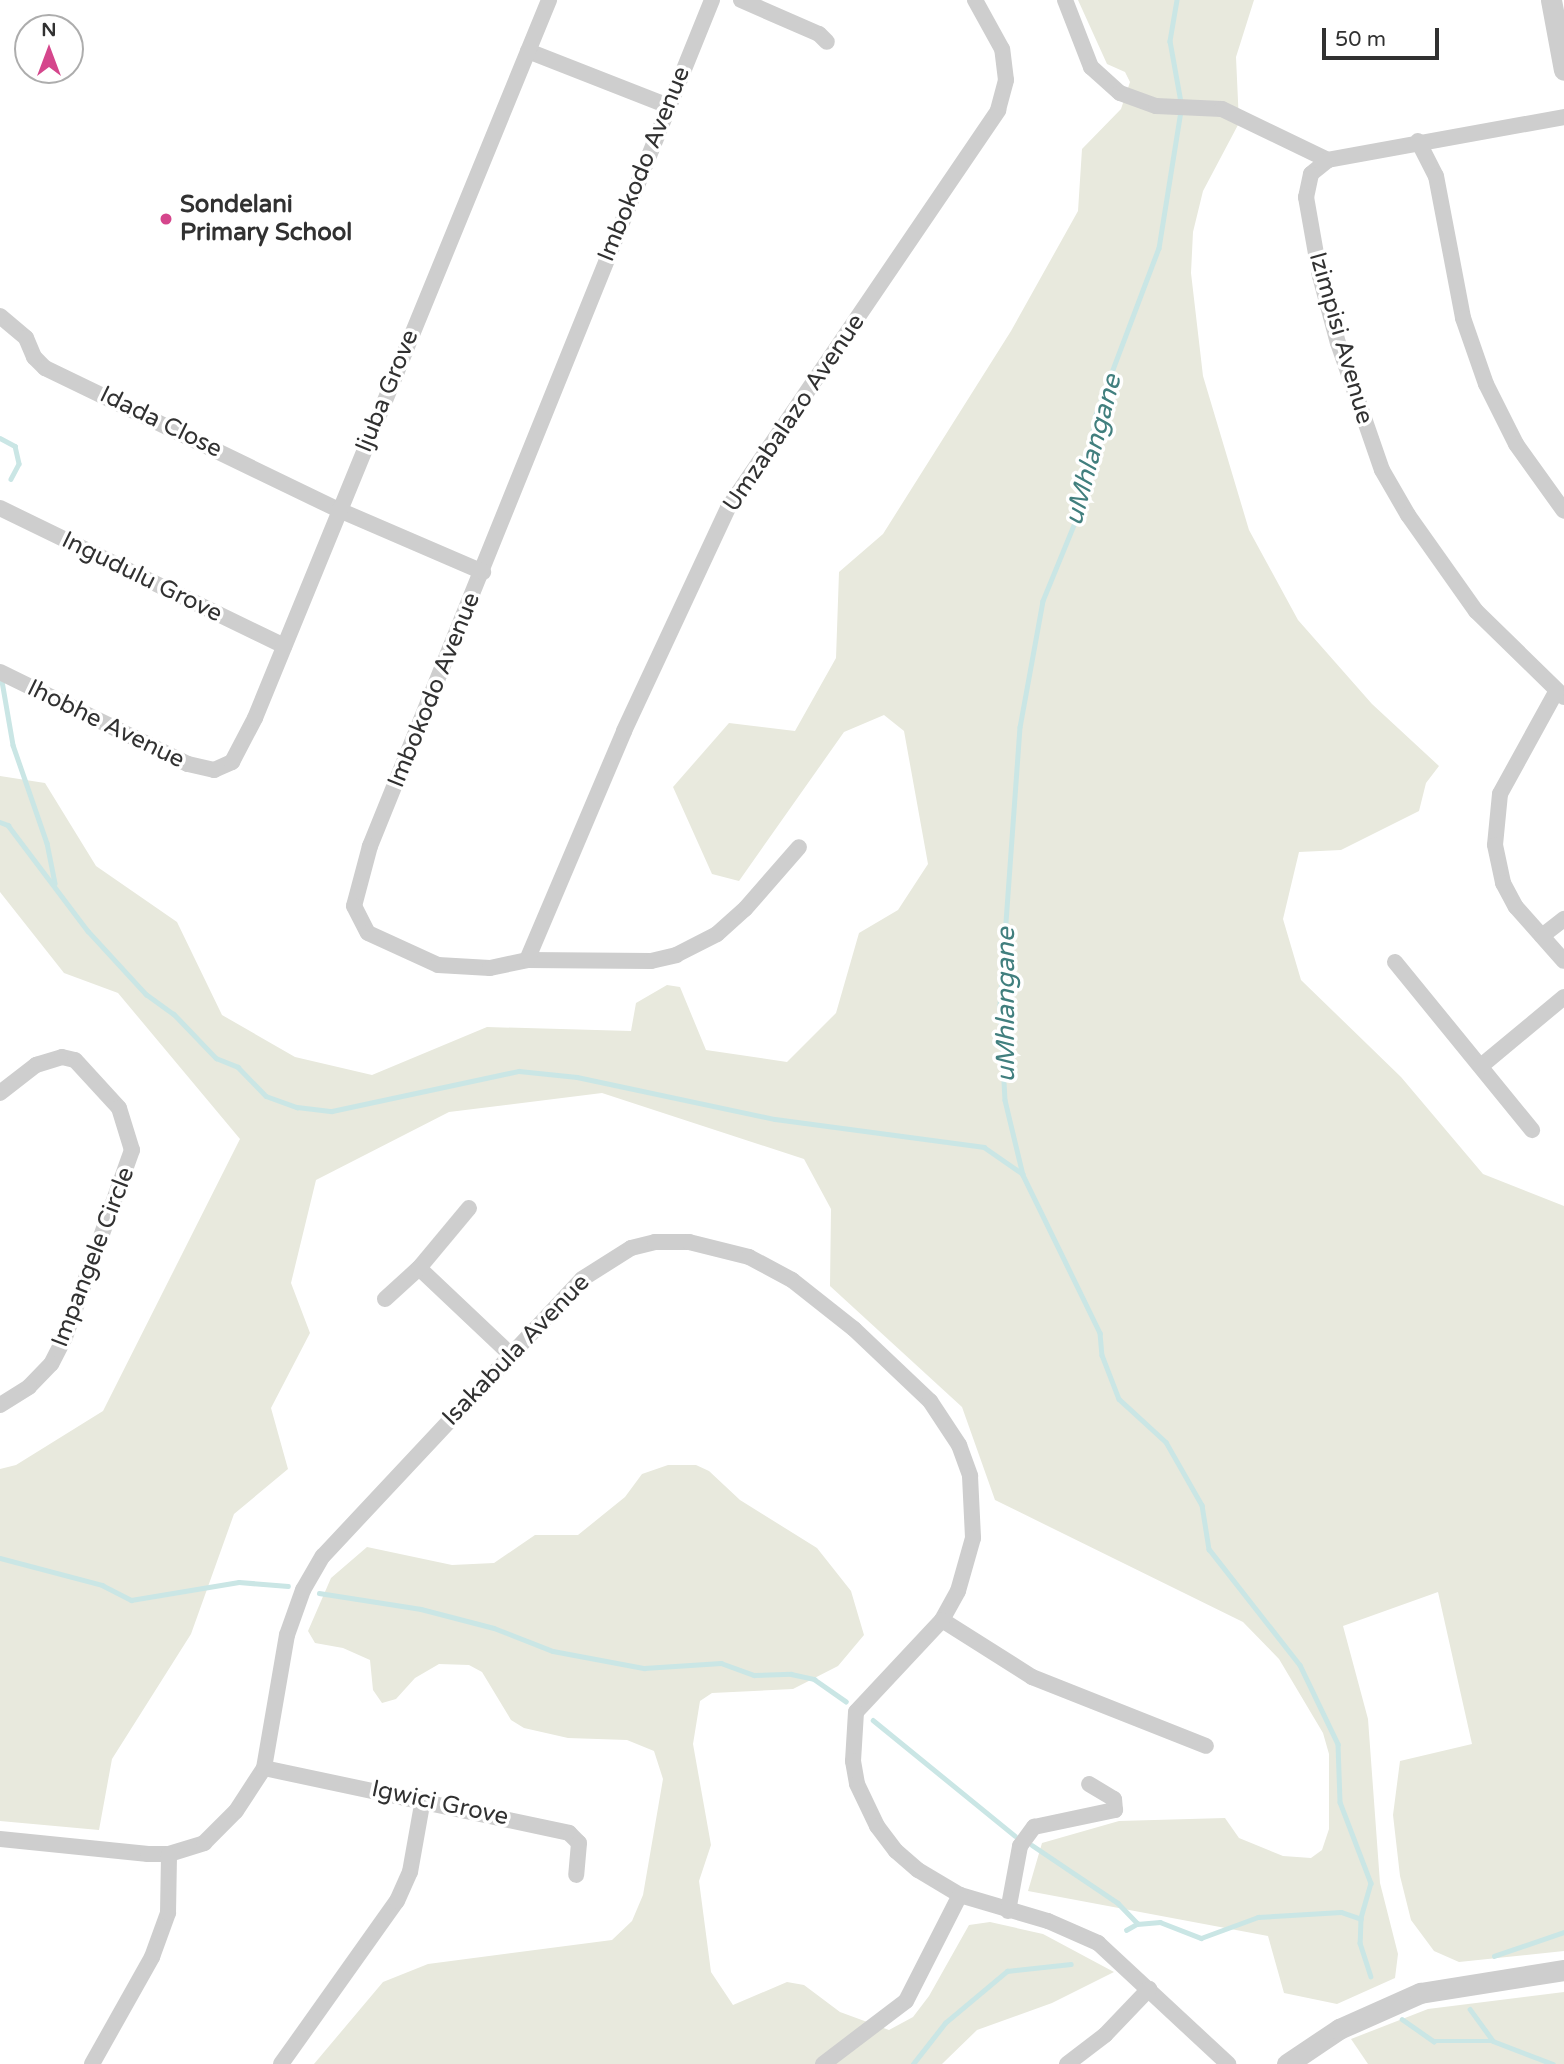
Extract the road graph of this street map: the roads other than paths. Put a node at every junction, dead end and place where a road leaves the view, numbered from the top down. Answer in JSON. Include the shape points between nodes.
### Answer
{"nodes":[{"id":1,"x":549,"y":0,"type":"edge"},
{"id":2,"x":712,"y":0,"type":"edge"},
{"id":3,"x":741,"y":0,"type":"edge"},
{"id":4,"x":975,"y":0,"type":"edge"},
{"id":5,"x":1065,"y":0,"type":"edge"},
{"id":6,"x":1551,"y":0,"type":"edge"},
{"id":7,"x":827,"y":42,"type":"dead end"},
{"id":8,"x":528,"y":51,"type":"junction"},
{"id":9,"x":1564,"y":70,"type":"edge"},
{"id":10,"x":666,"y":105,"type":"junction"},
{"id":11,"x":1564,"y":117,"type":"edge"},
{"id":12,"x":1418,"y":141,"type":"junction"},
{"id":13,"x":1328,"y":160,"type":"junction"},
{"id":14,"x":0,"y":316,"type":"edge"},
{"id":15,"x":0,"y":508,"type":"edge"},
{"id":16,"x":339,"y":510,"type":"junction"},
{"id":17,"x":1564,"y":512,"type":"edge"},
{"id":18,"x":482,"y":572,"type":"junction"},
{"id":19,"x":284,"y":646,"type":"junction"},
{"id":20,"x":0,"y":672,"type":"edge"},
{"id":21,"x":1560,"y":695,"type":"edge"},
{"id":22,"x":214,"y":770,"type":"joint"},
{"id":23,"x":799,"y":847,"type":"dead end"},
{"id":24,"x":1564,"y":919,"type":"edge"},
{"id":25,"x":1542,"y":936,"type":"junction"},
{"id":26,"x":527,"y":960,"type":"junction"},
{"id":27,"x":1564,"y":961,"type":"edge"},
{"id":28,"x":1395,"y":962,"type":"dead end"},
{"id":29,"x":1564,"y":997,"type":"edge"},
{"id":30,"x":1481,"y":1066,"type":"junction"},
{"id":31,"x":0,"y":1093,"type":"edge"},
{"id":32,"x":1532,"y":1130,"type":"dead end"},
{"id":33,"x":469,"y":1208,"type":"dead end"},
{"id":34,"x":419,"y":1268,"type":"junction"},
{"id":35,"x":385,"y":1299,"type":"dead end"},
{"id":36,"x":511,"y":1355,"type":"junction"},
{"id":37,"x":0,"y":1405,"type":"edge"},
{"id":38,"x":942,"y":1620,"type":"junction"},
{"id":39,"x":1206,"y":1746,"type":"dead end"},
{"id":40,"x":264,"y":1768,"type":"junction"},
{"id":41,"x":1089,"y":1784,"type":"dead end"},
{"id":42,"x":423,"y":1799,"type":"junction"},
{"id":43,"x":0,"y":1839,"type":"edge"},
{"id":44,"x":169,"y":1854,"type":"junction"},
{"id":45,"x":576,"y":1875,"type":"dead end"},
{"id":46,"x":960,"y":1895,"type":"junction"},
{"id":47,"x":1008,"y":1911,"type":"junction"},
{"id":48,"x":1564,"y":1970,"type":"edge"},
{"id":49,"x":1149,"y":1989,"type":"junction"},
{"id":50,"x":92,"y":2064,"type":"edge"},
{"id":51,"x":281,"y":2064,"type":"edge"},
{"id":52,"x":823,"y":2064,"type":"edge"},
{"id":53,"x":1067,"y":2064,"type":"edge"},
{"id":54,"x":1228,"y":2064,"type":"edge"},
{"id":55,"x":1287,"y":2064,"type":"edge"}],
"edges":[{"from":1,"to":8,"type":"street","name":"Ijuba Grove"},
{"from":2,"to":10,"type":"street","name":"Imbokodo Avenue"},
{"from":3,"to":7,"type":"street","via":[[819,34]]},
{"from":4,"to":26,"type":"street","name":"Umzabalazo Avenue","via":[[1002,49],[1006,80],[998,110],[728,508],[624,731]]},
{"from":5,"to":13,"type":"street","via":[[1085,55],[1100,78],[1133,100],[1207,106]]},
{"from":6,"to":9,"type":"street"},
{"from":8,"to":10,"type":"street"},
{"from":8,"to":16,"type":"street","name":"Ijuba Grove"},
{"from":10,"to":18,"type":"street","name":"Imbokodo Avenue"},
{"from":11,"to":12,"type":"street"},
{"from":12,"to":13,"type":"street"},
{"from":12,"to":17,"type":"street","via":[[1436,176],[1463,318],[1486,384],[1516,444]]},
{"from":13,"to":21,"type":"street","name":"Izimpisi Avenue","via":[[1318,166],[1307,185],[1320,276],[1382,470],[1476,611]]},
{"from":14,"to":16,"type":"street","name":"Idada Close","via":[[26,338],[34,357],[46,368]]},
{"from":15,"to":19,"type":"street","name":"Ingudulu Grove"},
{"from":16,"to":18,"type":"street","name":"Idada Close"},
{"from":16,"to":19,"type":"street","name":"Ijuba Grove"},
{"from":18,"to":26,"type":"street","name":"Imbokodo Avenue","via":[[370,846],[354,906],[368,933],[425,961],[490,968]]},
{"from":19,"to":22,"type":"street","name":"Ijuba Grove","via":[[240,750],[232,762]]},
{"from":20,"to":22,"type":"street","name":"Ihobhe Avenue","via":[[169,756]]},
{"from":21,"to":25,"type":"street","via":[[1514,764],[1500,794],[1495,822],[1503,883]]},
{"from":23,"to":26,"type":"street","name":"Imbokodo Avenue","via":[[717,934],[676,955],[652,961]]},
{"from":24,"to":25,"type":"street"},
{"from":25,"to":27,"type":"street"},
{"from":28,"to":30,"type":"street"},
{"from":29,"to":30,"type":"street"},
{"from":30,"to":32,"type":"street"},
{"from":31,"to":37,"type":"street","name":"Impangele Circle","via":[[36,1065],[62,1057],[80,1064],[119,1108],[132,1150],[65,1337],[51,1364],[29,1387]]},
{"from":33,"to":34,"type":"street"},
{"from":34,"to":35,"type":"street"},
{"from":34,"to":36,"type":"street"},
{"from":36,"to":38,"type":"street","name":"Isakabula Avenue","via":[[582,1279],[631,1248],[655,1242],[718,1247],[792,1280],[909,1378],[959,1445],[970,1476],[973,1538],[958,1591]]},
{"from":36,"to":40,"type":"street","name":"Isakabula Avenue","via":[[314,1569],[287,1635]]},
{"from":38,"to":39,"type":"street","via":[[1032,1677]]},
{"from":38,"to":46,"type":"street","name":"Isakabula Avenue","via":[[856,1713],[853,1761],[866,1808],[896,1851]]},
{"from":40,"to":42,"type":"street","name":"Igwici Grove"},
{"from":40,"to":44,"type":"street","name":"Isakabula Avenue","via":[[236,1811],[204,1843]]},
{"from":41,"to":47,"type":"street","via":[[1114,1799],[1115,1810],[1034,1827],[1020,1846]]},
{"from":42,"to":45,"type":"street","name":"Igwici Grove","via":[[569,1833],[579,1843]]},
{"from":42,"to":51,"type":"street","via":[[410,1872],[397,1901]]},
{"from":43,"to":44,"type":"street"},
{"from":44,"to":50,"type":"street","via":[[168,1913],[152,1957]]},
{"from":46,"to":47,"type":"street","name":"Isakabula Avenue"},
{"from":46,"to":52,"type":"street","via":[[906,2001]]},
{"from":47,"to":49,"type":"street","name":"Isakabula Avenue","via":[[1077,1931],[1098,1943]]},
{"from":48,"to":55,"type":"street","via":[[1451,1985],[1389,2003]]},
{"from":49,"to":53,"type":"street","via":[[1114,2027]]},
{"from":49,"to":54,"type":"street","name":"Isakabula Avenue"}]}
